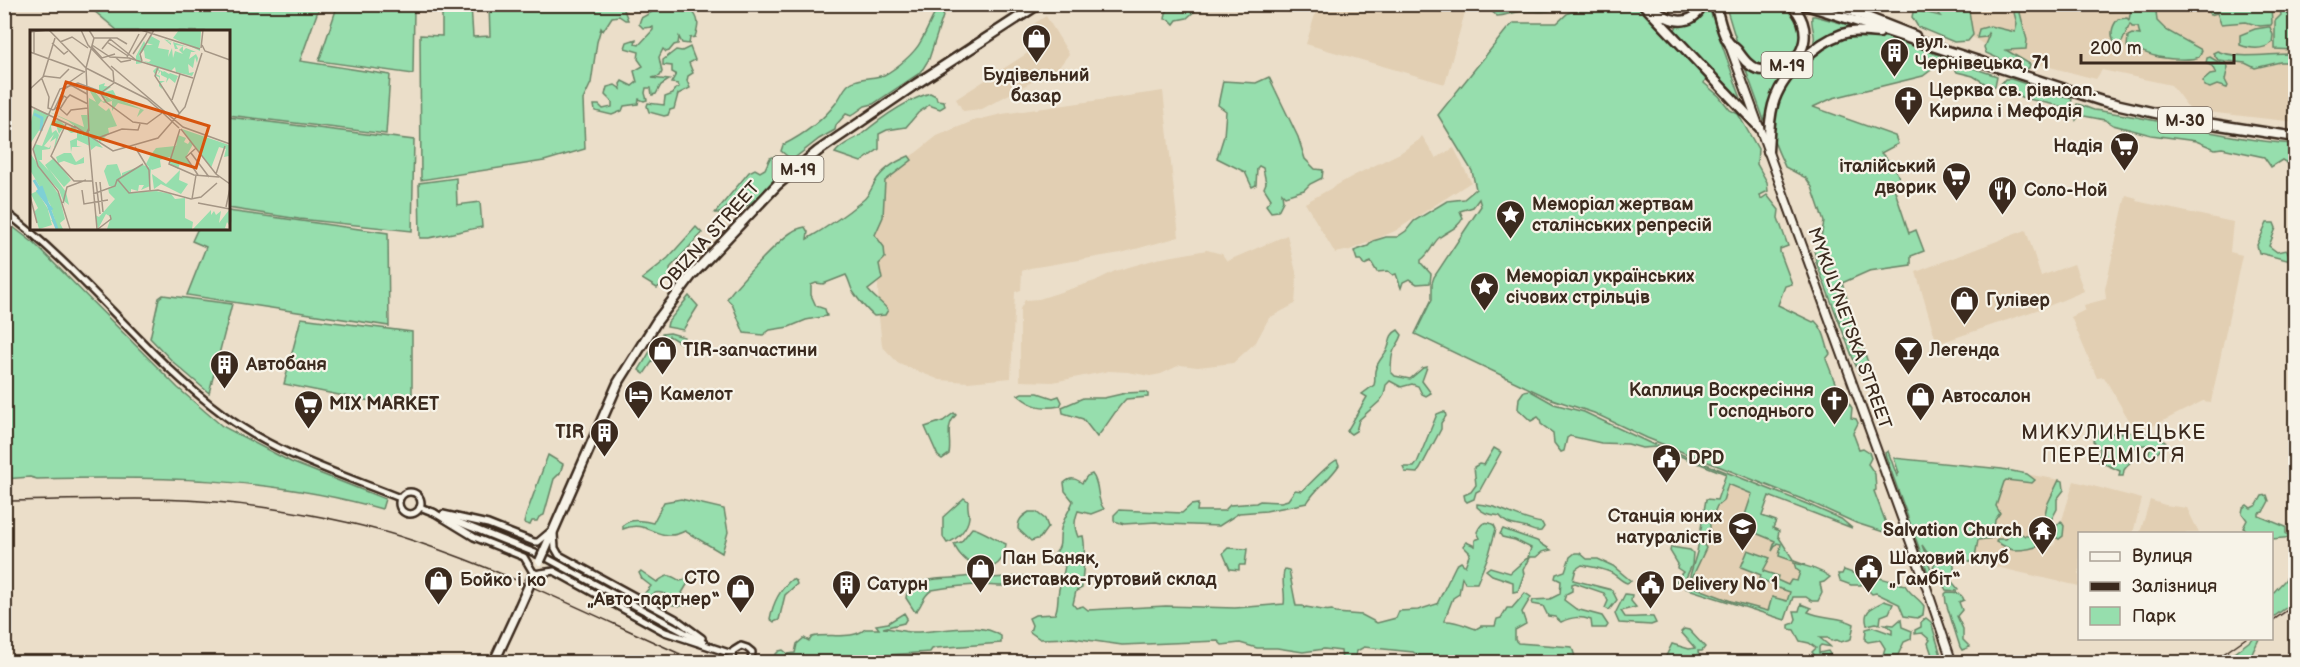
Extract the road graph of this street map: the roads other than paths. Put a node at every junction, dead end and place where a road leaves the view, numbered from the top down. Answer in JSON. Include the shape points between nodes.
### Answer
{"nodes":[{"id":1,"x":1039,"y":4,"type":"edge"},
{"id":2,"x":1643,"y":4,"type":"edge"},
{"id":3,"x":1652,"y":4,"type":"edge"},
{"id":4,"x":1702,"y":4,"type":"edge"},
{"id":5,"x":1715,"y":4,"type":"edge"},
{"id":6,"x":1790,"y":4,"type":"edge"},
{"id":7,"x":1803,"y":4,"type":"edge"},
{"id":8,"x":1834,"y":4,"type":"edge"},
{"id":9,"x":1851,"y":4,"type":"edge"},
{"id":10,"x":1866,"y":15,"type":"junction"},
{"id":11,"x":1893,"y":34,"type":"junction"},
{"id":12,"x":1727,"y":40,"type":"junction"},
{"id":13,"x":1971,"y":60,"type":"junction"},
{"id":14,"x":1760,"y":127,"type":"junction"},
{"id":15,"x":2295,"y":136,"type":"edge"},
{"id":16,"x":1768,"y":151,"type":"junction"},
{"id":17,"x":4,"y":212,"type":"edge"},
{"id":18,"x":400,"y":498,"type":"junction"},
{"id":19,"x":420,"y":507,"type":"junction"},
{"id":20,"x":433,"y":512,"type":"junction"},
{"id":21,"x":554,"y":529,"type":"junction"},
{"id":22,"x":534,"y":574,"type":"junction"},
{"id":23,"x":714,"y":648,"type":"junction"},
{"id":24,"x":732,"y":654,"type":"junction"},
{"id":25,"x":494,"y":663,"type":"edge"},
{"id":26,"x":734,"y":663,"type":"edge"},
{"id":27,"x":751,"y":663,"type":"edge"},
{"id":28,"x":1952,"y":663,"type":"edge"}],
"edges":[{"from":1,"to":21,"type":"highway","name":"OBIZNA STREET","number":"М-19","via":[[818,151],[777,185],[694,272],[616,386]]},
{"from":2,"to":14,"type":"highway"},
{"from":3,"to":4,"type":"highway","via":[[1660,14],[1680,22],[1695,16]]},
{"from":5,"to":12,"type":"highway","name":"MYKULYNETSKA STREET","number":"М-19"},
{"from":6,"to":12,"type":"highway","number":"М-19","via":[[1802,18],[1805,36],[1802,51],[1792,63],[1773,70],[1756,69]]},
{"from":7,"to":11,"type":"highway","number":"М-30"},
{"from":8,"to":10,"type":"highway","number":"М-30"},
{"from":9,"to":10,"type":"highway"},
{"from":10,"to":13,"type":"highway","number":"М-30"},
{"from":11,"to":13,"type":"highway","number":"М-30"},
{"from":11,"to":16,"type":"highway","via":[[1855,31],[1810,53],[1776,94]]},
{"from":12,"to":14,"type":"main road","name":"MYKULYNETSKA STREET"},
{"from":13,"to":15,"type":"highway","number":"М-30","via":[[2102,101],[2187,120]]},
{"from":14,"to":16,"type":"main road","name":"MYKULYNETSKA STREET"},
{"from":16,"to":28,"type":"main road","name":"MYKULYNETSKA STREET"},
{"from":17,"to":18,"type":"street","via":[[35,234],[155,356],[224,415],[281,450]]},
{"from":18,"to":19,"type":"street","via":[[407,492],[414,493],[419,497]]},
{"from":18,"to":19,"type":"street","via":[[400,508],[405,513],[416,513]]},
{"from":19,"to":20,"type":"street"},
{"from":20,"to":21,"type":"street","via":[[488,524],[534,542]]},
{"from":20,"to":22,"type":"street","via":[[474,537],[524,557]]},
{"from":20,"to":23,"type":"street","via":[[545,556]]},
{"from":21,"to":22,"type":"highway","name":"OBIZNA STREET","number":"М-19","bridge":true},
{"from":21,"to":23,"type":"street","via":[[559,555],[676,619]]},
{"from":22,"to":23,"type":"street","via":[[554,571],[665,632]]},
{"from":22,"to":25,"type":"highway","number":"М-19","bridge":true},
{"from":23,"to":24,"type":"street"},
{"from":24,"to":26,"type":"street"},
{"from":24,"to":27,"type":"street","via":[[738,647],[747,648],[752,655]]}]}
